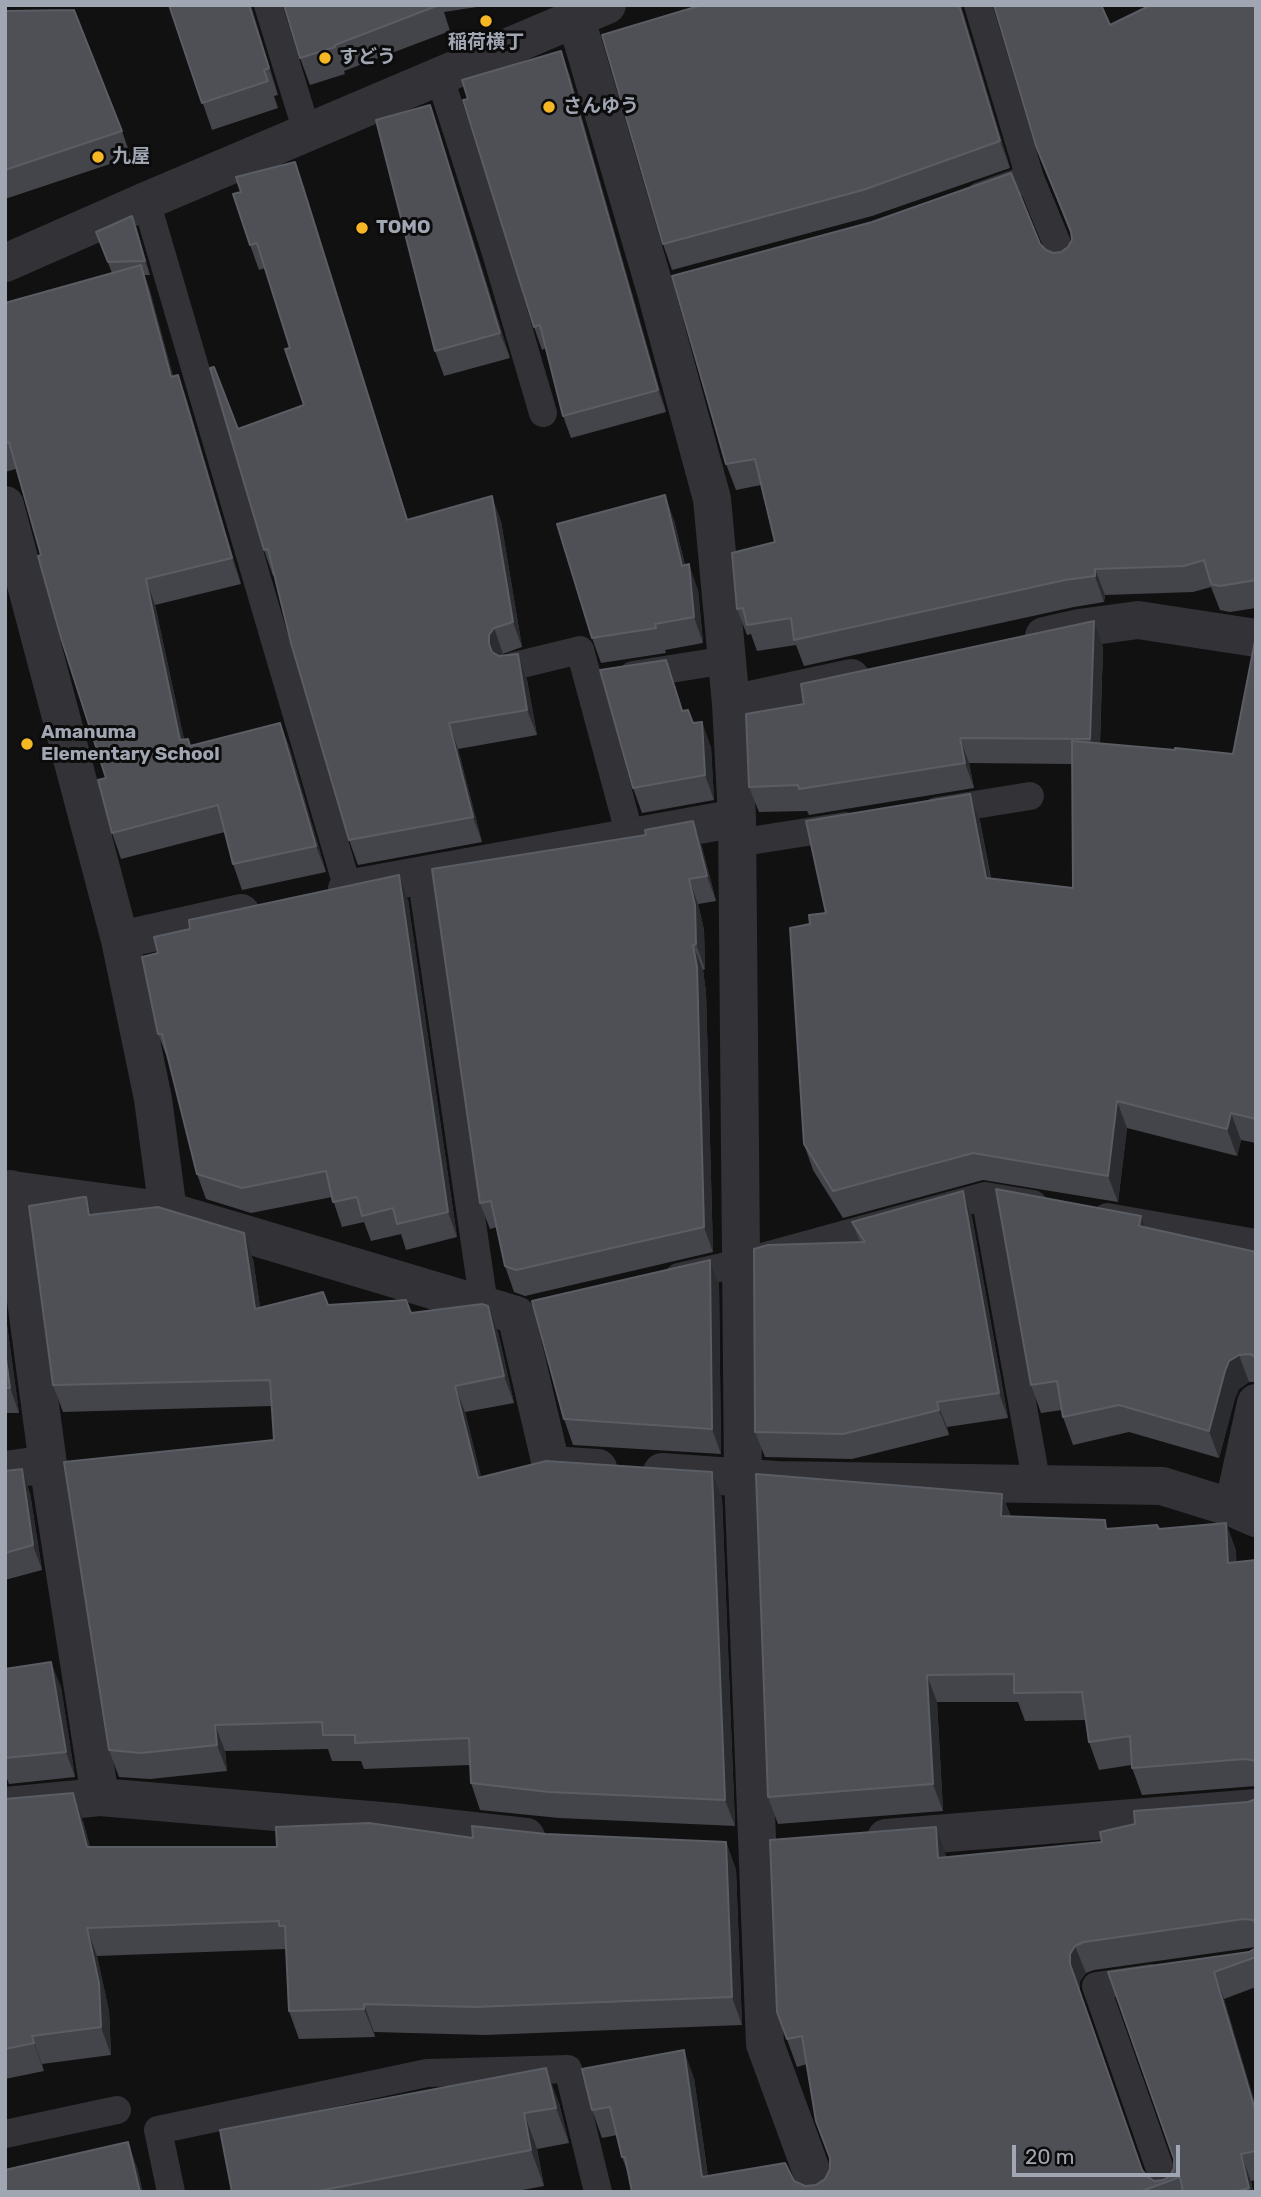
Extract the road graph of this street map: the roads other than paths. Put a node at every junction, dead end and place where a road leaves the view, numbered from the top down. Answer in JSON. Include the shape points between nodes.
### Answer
{"nodes":[{"id":1,"x":268,"y":5,"type":"edge"},
{"id":2,"x":978,"y":5,"type":"edge"},
{"id":3,"x":591,"y":12,"type":"edge"},
{"id":4,"x":440,"y":78,"type":"junction"},
{"id":5,"x":307,"y":132,"type":"junction"},
{"id":6,"x":1030,"y":178,"type":"junction"},
{"id":7,"x":146,"y":201,"type":"junction"},
{"id":8,"x":954,"y":205,"type":"edge"},
{"id":9,"x":5,"y":263,"type":"edge"},
{"id":10,"x":1065,"y":263,"type":"edge"},
{"id":11,"x":543,"y":413,"type":"dead end"},
{"id":12,"x":5,"y":505,"type":"edge"},
{"id":13,"x":1256,"y":638,"type":"edge"},
{"id":14,"x":1012,"y":643,"type":"edge"},
{"id":15,"x":727,"y":660,"type":"junction"},
{"id":16,"x":514,"y":666,"type":"edge"},
{"id":17,"x":878,"y":672,"type":"edge"},
{"id":18,"x":589,"y":682,"type":"junction"},
{"id":19,"x":731,"y":704,"type":"junction"},
{"id":20,"x":1030,"y":796,"type":"dead end"},
{"id":21,"x":910,"y":816,"type":"edge"},
{"id":22,"x":870,"y":822,"type":"edge"},
{"id":23,"x":737,"y":831,"type":"junction"},
{"id":24,"x":630,"y":835,"type":"junction"},
{"id":25,"x":421,"y":874,"type":"junction"},
{"id":26,"x":348,"y":889,"type":"junction"},
{"id":27,"x":120,"y":940,"type":"junction"},
{"id":28,"x":8,"y":1189,"type":"edge"},
{"id":29,"x":985,"y":1196,"type":"junction"},
{"id":30,"x":168,"y":1211,"type":"junction"},
{"id":31,"x":1256,"y":1243,"type":"edge"},
{"id":32,"x":740,"y":1263,"type":"junction"},
{"id":33,"x":648,"y":1284,"type":"edge"},
{"id":34,"x":514,"y":1309,"type":"junction"},
{"id":35,"x":1256,"y":1403,"type":"edge"},
{"id":36,"x":48,"y":1464,"type":"junction"},
{"id":37,"x":5,"y":1469,"type":"edge"},
{"id":38,"x":743,"y":1477,"type":"junction"},
{"id":39,"x":1037,"y":1485,"type":"junction"},
{"id":40,"x":1244,"y":1513,"type":"edge"},
{"id":41,"x":100,"y":1797,"type":"junction"},
{"id":42,"x":5,"y":1806,"type":"edge"},
{"id":43,"x":1256,"y":1808,"type":"edge"},
{"id":44,"x":558,"y":1840,"type":"edge"},
{"id":45,"x":853,"y":1841,"type":"edge"},
{"id":46,"x":798,"y":1845,"type":"edge"},
{"id":47,"x":718,"y":1847,"type":"edge"},
{"id":48,"x":757,"y":1847,"type":"junction"},
{"id":49,"x":1176,"y":1974,"type":"edge"},
{"id":50,"x":117,"y":2110,"type":"dead end"},
{"id":51,"x":5,"y":2133,"type":"edge"},
{"id":52,"x":171,"y":2192,"type":"edge"},
{"id":53,"x":598,"y":2192,"type":"edge"},
{"id":54,"x":819,"y":2192,"type":"edge"},
{"id":55,"x":1168,"y":2192,"type":"edge"}],
"edges":[{"from":1,"to":5,"type":"lane"},
{"from":2,"to":6,"type":"lane"},
{"from":3,"to":4,"type":"street"},
{"from":3,"to":15,"type":"street","via":[[669,288],[712,499]]},
{"from":4,"to":5,"type":"street"},
{"from":4,"to":11,"type":"lane"},
{"from":5,"to":7,"type":"street"},
{"from":6,"to":8,"type":"lane"},
{"from":6,"to":10,"type":"lane"},
{"from":7,"to":9,"type":"street"},
{"from":7,"to":26,"type":"lane"},
{"from":12,"to":27,"type":"street"},
{"from":13,"to":14,"type":"street","via":[[1138,620]]},
{"from":15,"to":18,"type":"lane"},
{"from":15,"to":19,"type":"street"},
{"from":16,"to":18,"type":"lane","via":[[580,650]]},
{"from":17,"to":19,"type":"street"},
{"from":18,"to":24,"type":"lane"},
{"from":19,"to":23,"type":"street"},
{"from":20,"to":21,"type":"lane"},
{"from":22,"to":23,"type":"lane"},
{"from":23,"to":24,"type":"street"},
{"from":23,"to":32,"type":"street"},
{"from":24,"to":25,"type":"street"},
{"from":25,"to":26,"type":"street"},
{"from":25,"to":34,"type":"lane"},
{"from":26,"to":27,"type":"street"},
{"from":27,"to":30,"type":"street","via":[[153,1099]]},
{"from":28,"to":30,"type":"street"},
{"from":28,"to":36,"type":"street"},
{"from":29,"to":31,"type":"lane"},
{"from":29,"to":32,"type":"lane"},
{"from":29,"to":39,"type":"lane"},
{"from":30,"to":34,"type":"street"},
{"from":32,"to":33,"type":"lane"},
{"from":32,"to":38,"type":"street"},
{"from":34,"to":38,"type":"street","via":[[551,1465]]},
{"from":35,"to":40,"type":"street"},
{"from":36,"to":37,"type":"street"},
{"from":36,"to":41,"type":"street"},
{"from":38,"to":39,"type":"street"},
{"from":38,"to":48,"type":"street"},
{"from":39,"to":40,"type":"street","via":[[1162,1486]]},
{"from":41,"to":42,"type":"street"},
{"from":41,"to":44,"type":"street"},
{"from":43,"to":45,"type":"street"},
{"from":46,"to":48,"type":"street"},
{"from":47,"to":48,"type":"street"},
{"from":48,"to":54,"type":"street","via":[[765,2044]]},
{"from":49,"to":55,"type":"lane","via":[[1096,1986]]},
{"from":50,"to":51,"type":"lane"},
{"from":52,"to":53,"type":"lane","via":[[158,2130],[427,2073],[568,2069]]}]}
